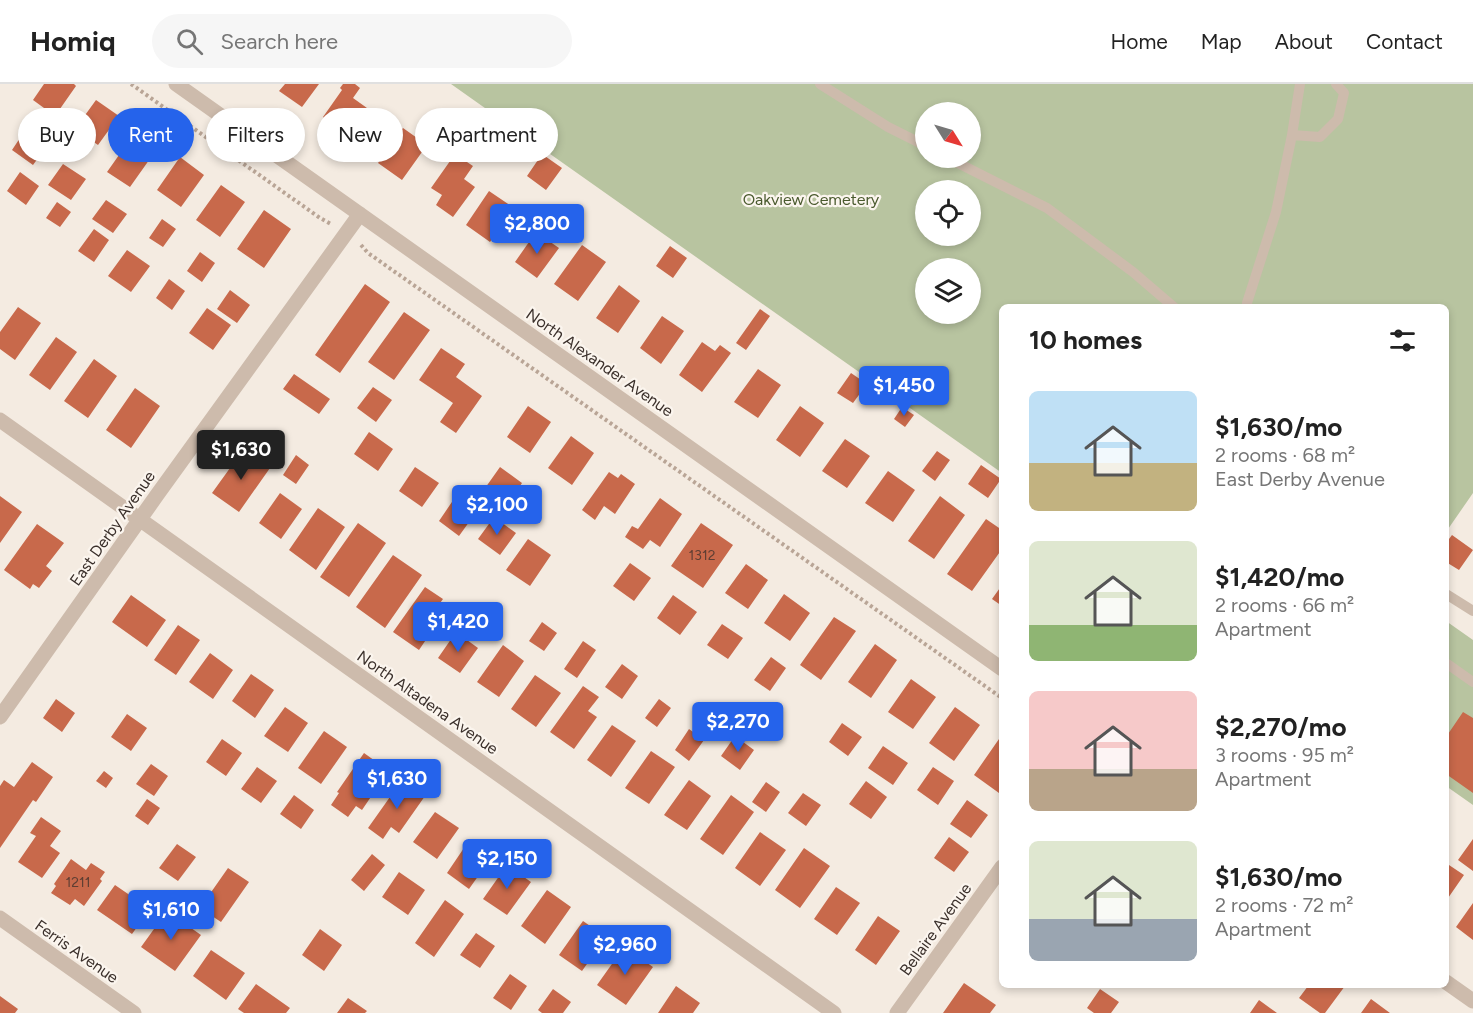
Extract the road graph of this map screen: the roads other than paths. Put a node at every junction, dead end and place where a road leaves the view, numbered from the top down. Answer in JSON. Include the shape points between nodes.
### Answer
{"nodes":[{"id":1,"x":176,"y":84,"type":"edge"},
{"id":2,"x":820,"y":84,"type":"edge"},
{"id":3,"x":1300,"y":84,"type":"edge"},
{"id":4,"x":1336,"y":84,"type":"edge"},
{"id":5,"x":1292,"y":135,"type":"junction"},
{"id":6,"x":915,"y":140,"type":"edge"},
{"id":7,"x":968,"y":168,"type":"edge"},
{"id":8,"x":360,"y":214,"type":"junction"},
{"id":9,"x":1170,"y":304,"type":"edge"},
{"id":10,"x":1246,"y":304,"type":"edge"},
{"id":11,"x":0,"y":420,"type":"edge"},
{"id":12,"x":140,"y":520,"type":"junction"},
{"id":13,"x":1449,"y":596,"type":"edge"},
{"id":14,"x":1473,"y":611,"type":"edge"},
{"id":15,"x":1449,"y":665,"type":"edge"},
{"id":16,"x":999,"y":667,"type":"edge"},
{"id":17,"x":1473,"y":682,"type":"edge"},
{"id":18,"x":0,"y":717,"type":"edge"},
{"id":19,"x":999,"y":871,"type":"edge"},
{"id":20,"x":0,"y":918,"type":"edge"},
{"id":21,"x":1449,"y":984,"type":"edge"},
{"id":22,"x":1473,"y":1001,"type":"edge"},
{"id":23,"x":134,"y":1013,"type":"edge"},
{"id":24,"x":834,"y":1013,"type":"edge"},
{"id":25,"x":897,"y":1013,"type":"edge"}],
"edges":[{"from":1,"to":8,"type":"street","name":"North Alexander Avenue"},
{"from":2,"to":6,"type":"lane"},
{"from":3,"to":5,"type":"lane"},
{"from":4,"to":5,"type":"lane","via":[[1344,93],[1338,118],[1320,137]]},
{"from":5,"to":10,"type":"lane","via":[[1276,212]]},
{"from":7,"to":9,"type":"lane","via":[[1047,208]]},
{"from":8,"to":12,"type":"street","name":"East Derby Avenue"},
{"from":8,"to":16,"type":"street","name":"North Alexander Avenue"},
{"from":11,"to":12,"type":"street","name":"North Altadena Avenue"},
{"from":12,"to":18,"type":"street","name":"East Derby Avenue"},
{"from":12,"to":24,"type":"street","name":"North Altadena Avenue"},
{"from":13,"to":14,"type":"lane"},
{"from":15,"to":17,"type":"lane"},
{"from":19,"to":25,"type":"street","name":"Bellaire Avenue"},
{"from":20,"to":23,"type":"street","name":"Ferris Avenue"},
{"from":21,"to":22,"type":"street"}]}
